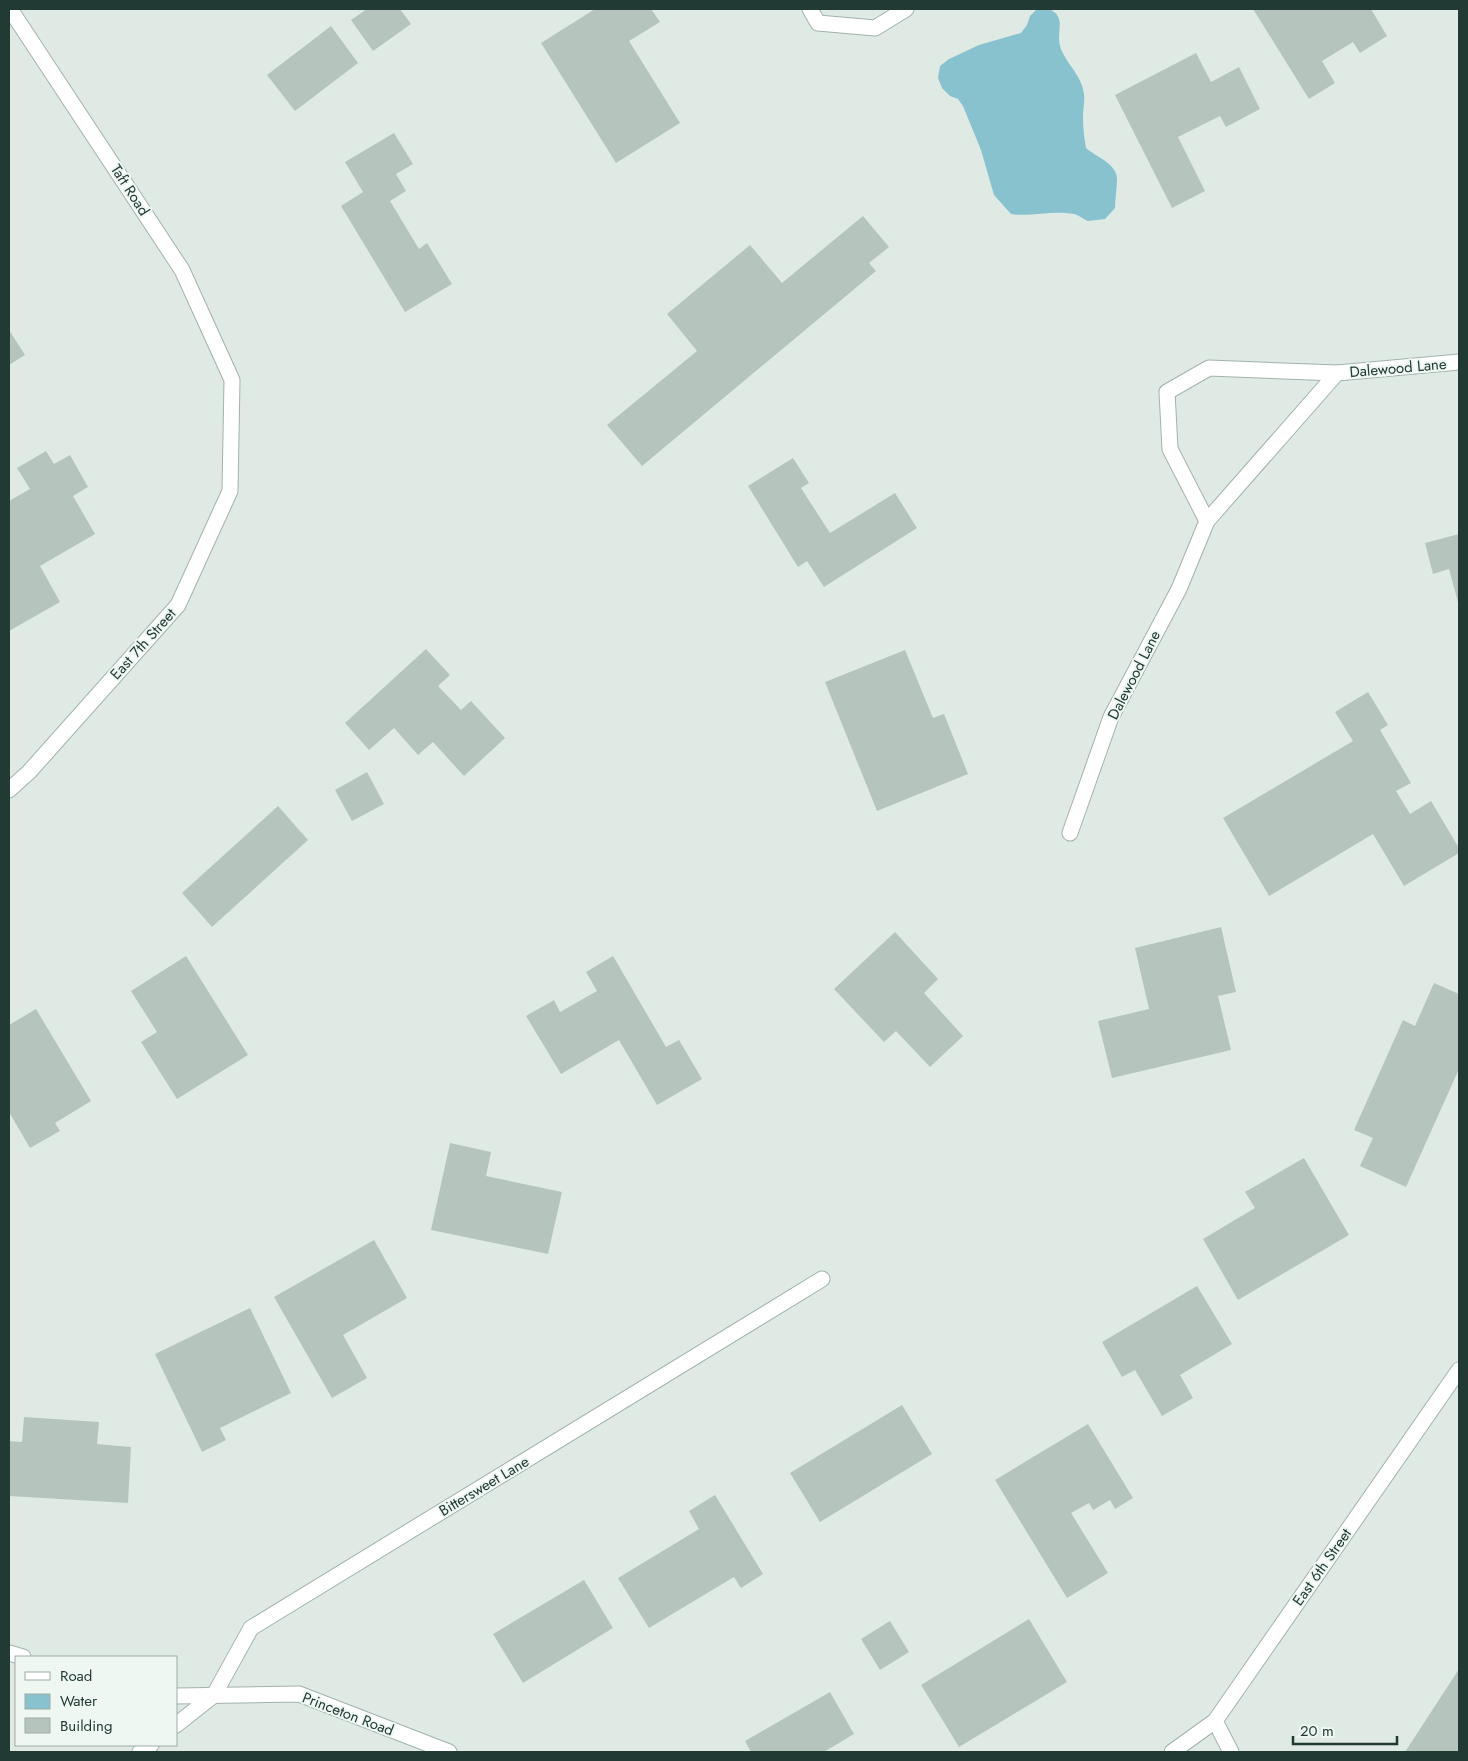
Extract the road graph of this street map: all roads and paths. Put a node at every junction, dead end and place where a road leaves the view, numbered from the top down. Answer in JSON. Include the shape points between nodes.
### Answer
{"nodes":[{"id":1,"x":10,"y":9,"type":"edge"},
{"id":2,"x":810,"y":9,"type":"edge"},
{"id":3,"x":906,"y":9,"type":"edge"},
{"id":4,"x":1459,"y":362,"type":"edge"},
{"id":5,"x":1337,"y":373,"type":"junction"},
{"id":6,"x":232,"y":380,"type":"joint"},
{"id":7,"x":1207,"y":521,"type":"junction"},
{"id":8,"x":9,"y":790,"type":"edge"},
{"id":9,"x":1070,"y":833,"type":"dead end"},
{"id":10,"x":822,"y":1279,"type":"dead end"},
{"id":11,"x":1459,"y":1370,"type":"edge"},
{"id":12,"x":214,"y":1695,"type":"junction"},
{"id":13,"x":178,"y":1696,"type":"edge"},
{"id":14,"x":1216,"y":1721,"type":"junction"},
{"id":15,"x":178,"y":1723,"type":"edge"},
{"id":16,"x":448,"y":1752,"type":"edge"},
{"id":17,"x":1172,"y":1752,"type":"edge"},
{"id":18,"x":1231,"y":1752,"type":"edge"}],
"edges":[{"from":1,"to":6,"type":"street","name":"Taft Road","via":[[182,270]]},
{"from":2,"to":3,"type":"street","via":[[818,23],[875,28]]},
{"from":4,"to":5,"type":"street","name":"Dalewood Lane"},
{"from":5,"to":7,"type":"street","name":"Dalewood Lane"},
{"from":5,"to":7,"type":"street","name":"Dalewood Lane","via":[[1209,368],[1167,392],[1170,449]]},
{"from":6,"to":8,"type":"street","name":"East 7th Street","via":[[230,492],[178,605],[29,772]]},
{"from":7,"to":9,"type":"street","name":"Dalewood Lane","via":[[1178,589],[1111,717]]},
{"from":10,"to":12,"type":"street","name":"Bittersweet Lane","via":[[252,1628]]},
{"from":11,"to":14,"type":"street","name":"East 6th Street"},
{"from":12,"to":13,"type":"street","name":"Princeton Road"},
{"from":12,"to":15,"type":"street","name":"Bittersweet Lane"},
{"from":12,"to":16,"type":"street","name":"Princeton Road","via":[[299,1694]]},
{"from":14,"to":17,"type":"street","name":"East 6th Street"},
{"from":14,"to":18,"type":"street"}]}
